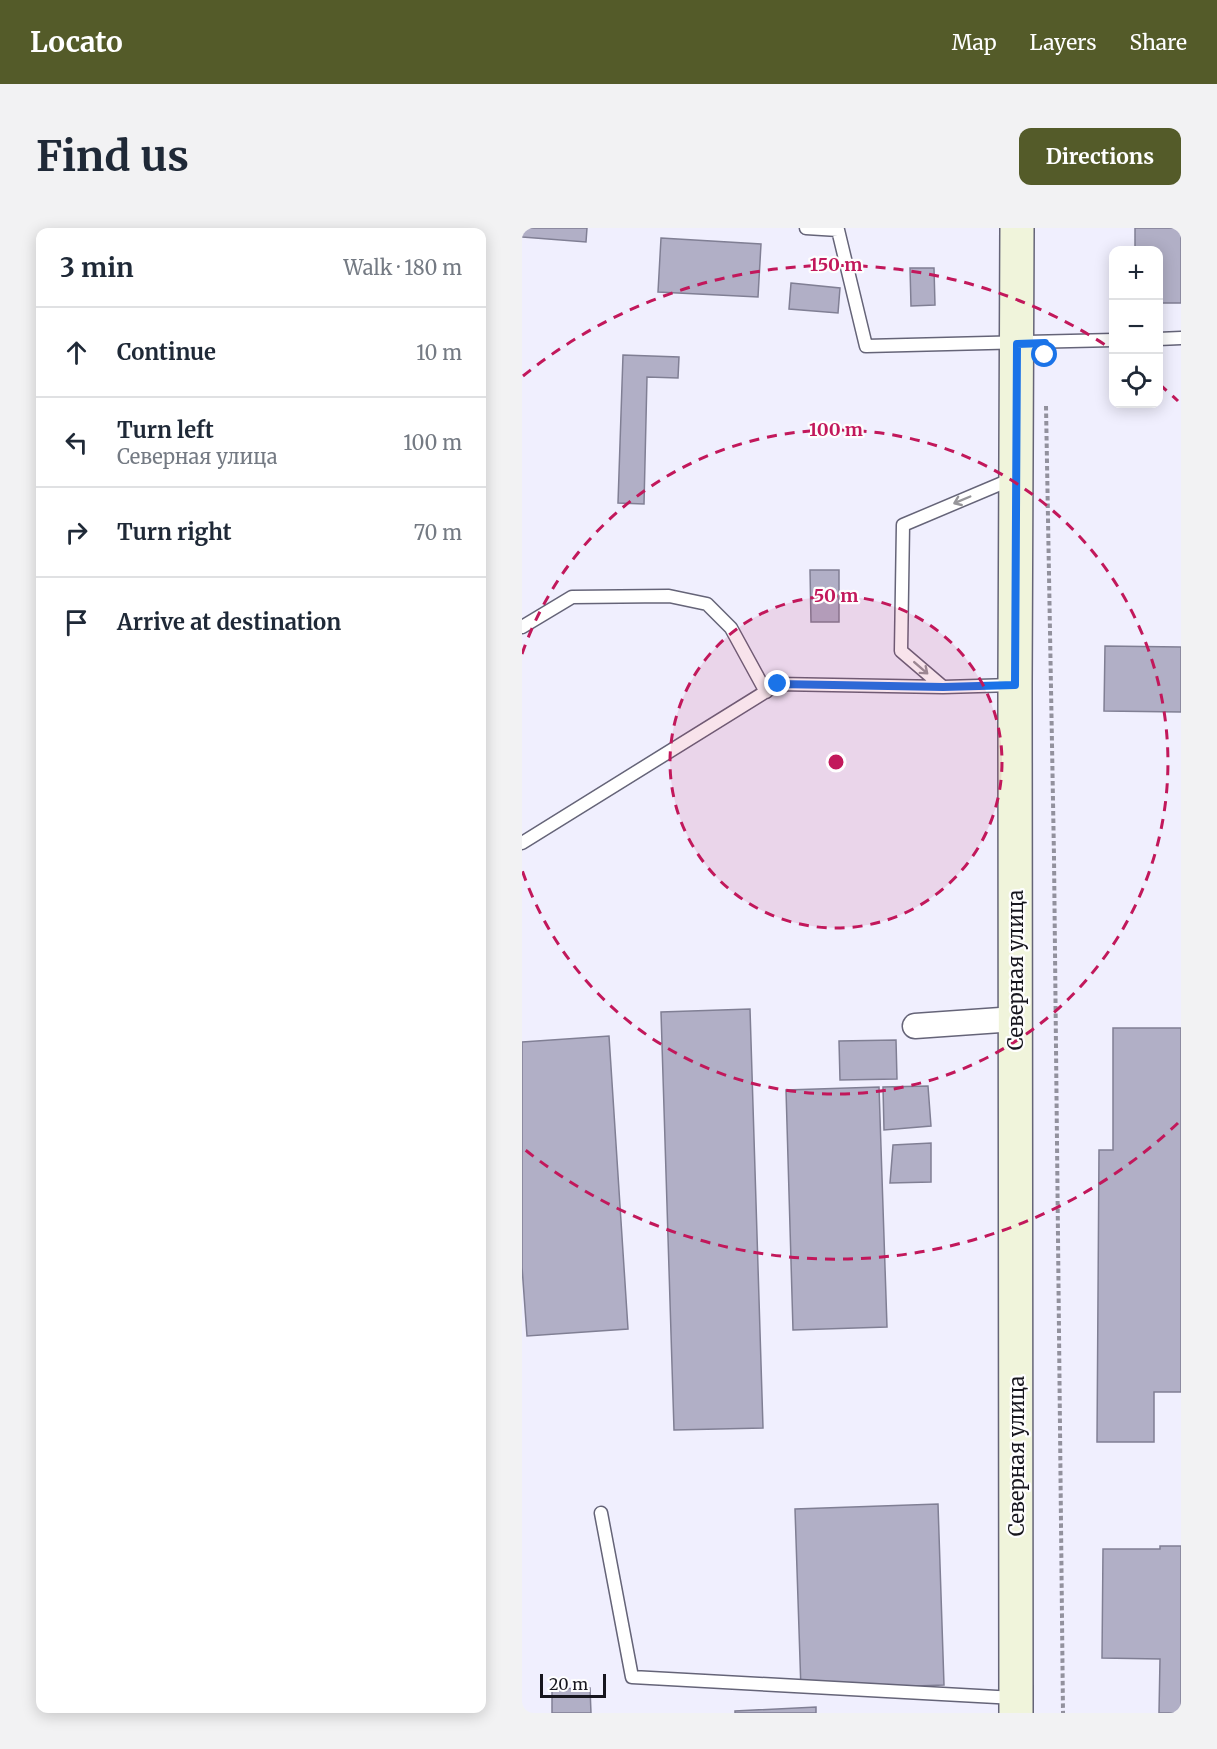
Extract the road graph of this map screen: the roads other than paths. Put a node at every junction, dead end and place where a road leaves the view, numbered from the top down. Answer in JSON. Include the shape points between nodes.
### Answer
{"nodes":[{"id":1,"x":806,"y":228,"type":"edge"},
{"id":2,"x":1017,"y":228,"type":"edge"},
{"id":3,"x":1181,"y":338,"type":"edge"},
{"id":4,"x":1163,"y":339,"type":"edge"},
{"id":5,"x":1109,"y":340,"type":"edge"},
{"id":6,"x":1017,"y":344,"type":"junction"},
{"id":7,"x":1016,"y":477,"type":"junction"},
{"id":8,"x":522,"y":627,"type":"edge"},
{"id":9,"x":1015,"y":685,"type":"junction"},
{"id":10,"x":943,"y":687,"type":"junction"},
{"id":11,"x":766,"y":692,"type":"junction"},
{"id":12,"x":522,"y":843,"type":"edge"},
{"id":13,"x":1015,"y":1019,"type":"junction"},
{"id":14,"x":915,"y":1026,"type":"dead end"},
{"id":15,"x":601,"y":1513,"type":"dead end"},
{"id":16,"x":1016,"y":1706,"type":"edge"}],
"edges":[{"from":1,"to":6,"type":"lane","via":[[838,230],[866,346]]},
{"from":2,"to":6,"type":"main road","name":"Северная улица"},
{"from":3,"to":4,"type":"lane"},
{"from":5,"to":6,"type":"lane"},
{"from":6,"to":7,"type":"main road","name":"Северная улица"},
{"from":7,"to":9,"type":"main road","name":"Северная улица"},
{"from":7,"to":10,"type":"lane","one_way":true,"via":[[903,525],[901,651]]},
{"from":8,"to":11,"type":"lane","via":[[572,597],[669,596],[707,604],[731,628]]},
{"from":9,"to":10,"type":"lane"},
{"from":9,"to":13,"type":"main road","name":"Северная улица"},
{"from":10,"to":11,"type":"lane","via":[[778,684]]},
{"from":11,"to":12,"type":"lane"},
{"from":13,"to":14,"type":"street"},
{"from":13,"to":16,"type":"main road","name":"Северная улица"},
{"from":15,"to":16,"type":"lane","via":[[632,1677]]}]}
